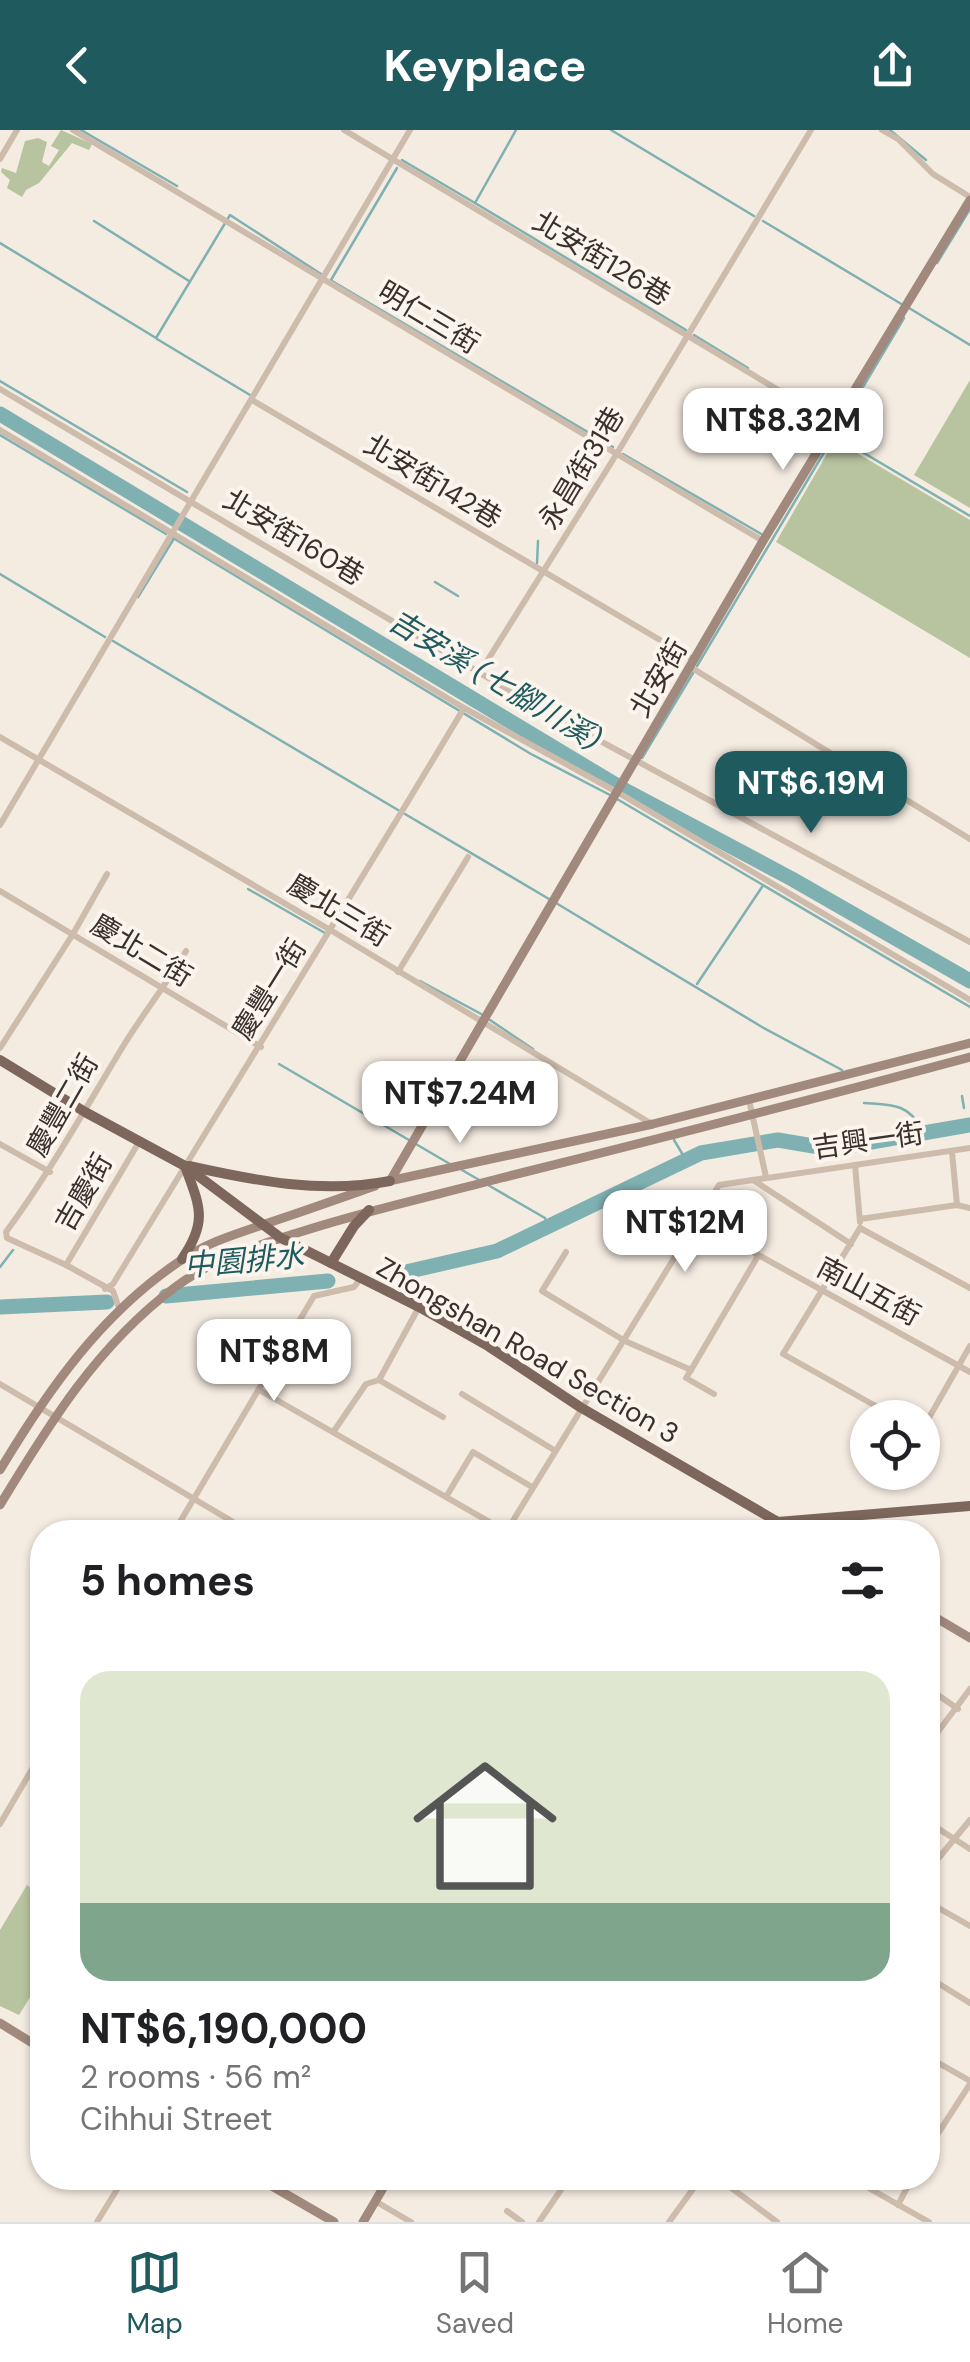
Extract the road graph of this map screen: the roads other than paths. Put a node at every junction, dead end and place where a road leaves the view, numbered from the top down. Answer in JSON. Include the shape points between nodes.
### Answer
{"nodes":[{"id":1,"x":17,"y":130,"type":"edge"},
{"id":2,"x":73,"y":130,"type":"edge"},
{"id":3,"x":344,"y":130,"type":"edge"},
{"id":4,"x":410,"y":130,"type":"edge"},
{"id":5,"x":810,"y":130,"type":"edge"},
{"id":6,"x":882,"y":130,"type":"edge"},
{"id":7,"x":393,"y":158,"type":"junction"},
{"id":8,"x":0,"y":159,"type":"edge"},
{"id":9,"x":970,"y":198,"type":"edge"},
{"id":10,"x":325,"y":277,"type":"junction"},
{"id":11,"x":687,"y":336,"type":"junction"},
{"id":12,"x":0,"y":388,"type":"edge"},
{"id":13,"x":252,"y":400,"type":"junction"},
{"id":14,"x":836,"y":425,"type":"junction"},
{"id":15,"x":0,"y":430,"type":"edge"},
{"id":16,"x":616,"y":455,"type":"junction"},
{"id":17,"x":189,"y":502,"type":"junction"},
{"id":18,"x":172,"y":532,"type":"junction"},
{"id":19,"x":764,"y":541,"type":"junction"},
{"id":20,"x":544,"y":573,"type":"junction"},
{"id":21,"x":693,"y":664,"type":"junction"},
{"id":22,"x":479,"y":674,"type":"junction"},
{"id":23,"x":464,"y":708,"type":"junction"},
{"id":24,"x":0,"y":737,"type":"edge"},
{"id":25,"x":38,"y":760,"type":"junction"},
{"id":26,"x":634,"y":763,"type":"junction"},
{"id":27,"x":619,"y":788,"type":"junction"},
{"id":28,"x":0,"y":826,"type":"edge"},
{"id":29,"x":970,"y":839,"type":"edge"},
{"id":30,"x":468,"y":857,"type":"dead end"},
{"id":31,"x":107,"y":874,"type":"dead end"},
{"id":32,"x":0,"y":890,"type":"edge"},
{"id":33,"x":332,"y":931,"type":"junction"},
{"id":34,"x":73,"y":934,"type":"junction"},
{"id":35,"x":970,"y":942,"type":"edge"},
{"id":36,"x":186,"y":951,"type":"dead end"},
{"id":37,"x":398,"y":972,"type":"junction"},
{"id":38,"x":164,"y":990,"type":"junction"},
{"id":39,"x":970,"y":1000,"type":"edge"},
{"id":40,"x":483,"y":1021,"type":"junction"},
{"id":41,"x":970,"y":1042,"type":"edge"},
{"id":42,"x":261,"y":1047,"type":"junction"},
{"id":43,"x":0,"y":1048,"type":"edge"},
{"id":44,"x":970,"y":1057,"type":"edge"},
{"id":45,"x":0,"y":1060,"type":"edge"},
{"id":46,"x":749,"y":1100,"type":"junction"},
{"id":47,"x":85,"y":1112,"type":"junction"},
{"id":48,"x":753,"y":1116,"type":"junction"},
{"id":49,"x":652,"y":1124,"type":"junction"},
{"id":50,"x":139,"y":1142,"type":"junction"},
{"id":51,"x":0,"y":1144,"type":"edge"},
{"id":52,"x":970,"y":1148,"type":"edge"},
{"id":53,"x":952,"y":1152,"type":"junction"},
{"id":54,"x":855,"y":1164,"type":"junction"},
{"id":55,"x":185,"y":1166,"type":"junction"},
{"id":56,"x":50,"y":1172,"type":"junction"},
{"id":57,"x":765,"y":1175,"type":"junction"},
{"id":58,"x":752,"y":1179,"type":"junction"},
{"id":59,"x":390,"y":1181,"type":"junction"},
{"id":60,"x":957,"y":1205,"type":"junction"},
{"id":61,"x":970,"y":1208,"type":"edge"},
{"id":62,"x":369,"y":1210,"type":"junction"},
{"id":63,"x":695,"y":1220,"type":"junction"},
{"id":64,"x":860,"y":1224,"type":"junction"},
{"id":65,"x":261,"y":1226,"type":"junction"},
{"id":66,"x":280,"y":1238,"type":"junction"},
{"id":67,"x":851,"y":1244,"type":"junction"},
{"id":68,"x":566,"y":1252,"type":"dead end"},
{"id":69,"x":758,"y":1256,"type":"junction"},
{"id":70,"x":182,"y":1260,"type":"junction"},
{"id":71,"x":331,"y":1263,"type":"junction"},
{"id":72,"x":66,"y":1265,"type":"junction"},
{"id":73,"x":361,"y":1278,"type":"junction"},
{"id":74,"x":970,"y":1288,"type":"edge"},
{"id":75,"x":105,"y":1289,"type":"junction"},
{"id":76,"x":822,"y":1292,"type":"junction"},
{"id":77,"x":420,"y":1306,"type":"junction"},
{"id":78,"x":120,"y":1311,"type":"junction"},
{"id":79,"x":625,"y":1340,"type":"junction"},
{"id":80,"x":970,"y":1346,"type":"edge"},
{"id":81,"x":958,"y":1366,"type":"junction"},
{"id":82,"x":691,"y":1370,"type":"junction"},
{"id":83,"x":970,"y":1372,"type":"edge"},
{"id":84,"x":379,"y":1380,"type":"junction"},
{"id":85,"x":0,"y":1384,"type":"edge"},
{"id":86,"x":261,"y":1391,"type":"junction"},
{"id":87,"x":462,"y":1394,"type":"dead end"},
{"id":88,"x":714,"y":1394,"type":"dead end"},
{"id":89,"x":865,"y":1400,"type":"edge"},
{"id":90,"x":939,"y":1400,"type":"edge"},
{"id":91,"x":580,"y":1408,"type":"junction"},
{"id":92,"x":47,"y":1410,"type":"junction"},
{"id":93,"x":443,"y":1416,"type":"dead end"},
{"id":94,"x":334,"y":1431,"type":"junction"},
{"id":95,"x":554,"y":1450,"type":"junction"},
{"id":96,"x":0,"y":1470,"type":"edge"},
{"id":97,"x":532,"y":1487,"type":"junction"},
{"id":98,"x":446,"y":1497,"type":"junction"},
{"id":99,"x":194,"y":1498,"type":"junction"},
{"id":100,"x":0,"y":1504,"type":"edge"},
{"id":101,"x":970,"y":1506,"type":"edge"},
{"id":102,"x":858,"y":1517,"type":"junction"},
{"id":103,"x":181,"y":1520,"type":"edge"},
{"id":104,"x":230,"y":1520,"type":"edge"},
{"id":105,"x":486,"y":1520,"type":"edge"},
{"id":106,"x":514,"y":1520,"type":"edge"},
{"id":107,"x":764,"y":1520,"type":"edge"},
{"id":108,"x":833,"y":1520,"type":"edge"},
{"id":109,"x":856,"y":1520,"type":"edge"},
{"id":110,"x":940,"y":1620,"type":"edge"},
{"id":111,"x":970,"y":1638,"type":"edge"},
{"id":112,"x":970,"y":1689,"type":"edge"},
{"id":113,"x":940,"y":1696,"type":"edge"},
{"id":114,"x":958,"y":1709,"type":"junction"},
{"id":115,"x":940,"y":1731,"type":"edge"},
{"id":116,"x":30,"y":1773,"type":"edge"},
{"id":117,"x":970,"y":1820,"type":"edge"},
{"id":118,"x":0,"y":1824,"type":"edge"},
{"id":119,"x":940,"y":1829,"type":"edge"},
{"id":120,"x":954,"y":1837,"type":"junction"},
{"id":121,"x":970,"y":1849,"type":"edge"},
{"id":122,"x":940,"y":1855,"type":"edge"},
{"id":123,"x":940,"y":1909,"type":"edge"},
{"id":124,"x":970,"y":1926,"type":"edge"},
{"id":125,"x":940,"y":1984,"type":"edge"},
{"id":126,"x":970,"y":2003,"type":"edge"},
{"id":127,"x":0,"y":2023,"type":"edge"},
{"id":128,"x":30,"y":2041,"type":"edge"},
{"id":129,"x":940,"y":2063,"type":"edge"},
{"id":130,"x":970,"y":2082,"type":"edge"},
{"id":131,"x":940,"y":2123,"type":"edge"},
{"id":132,"x":117,"y":2190,"type":"edge"},
{"id":133,"x":279,"y":2190,"type":"edge"},
{"id":134,"x":382,"y":2190,"type":"edge"},
{"id":135,"x":561,"y":2190,"type":"edge"},
{"id":136,"x":692,"y":2190,"type":"edge"},
{"id":137,"x":732,"y":2190,"type":"edge"},
{"id":138,"x":873,"y":2190,"type":"edge"},
{"id":139,"x":906,"y":2190,"type":"edge"},
{"id":140,"x":376,"y":2201,"type":"junction"},
{"id":141,"x":898,"y":2204,"type":"junction"},
{"id":142,"x":507,"y":2211,"type":"dead end"},
{"id":143,"x":926,"y":2221,"type":"edge"},
{"id":144,"x":97,"y":2222,"type":"edge"},
{"id":145,"x":334,"y":2222,"type":"edge"},
{"id":146,"x":363,"y":2222,"type":"edge"},
{"id":147,"x":411,"y":2222,"type":"edge"},
{"id":148,"x":522,"y":2222,"type":"edge"},
{"id":149,"x":538,"y":2222,"type":"edge"},
{"id":150,"x":669,"y":2222,"type":"edge"},
{"id":151,"x":777,"y":2222,"type":"edge"}],
"edges":[{"from":1,"to":8,"type":"street"},
{"from":2,"to":10,"type":"street","name":"明仁三街"},
{"from":3,"to":7,"type":"street","name":"北安街126巷"},
{"from":4,"to":7,"type":"street"},
{"from":5,"to":11,"type":"street","name":"永昌街31巷"},
{"from":6,"to":9,"type":"street"},
{"from":7,"to":10,"type":"street"},
{"from":7,"to":11,"type":"street","name":"北安街126巷"},
{"from":9,"to":14,"type":"street","name":"北安街"},
{"from":10,"to":13,"type":"street"},
{"from":10,"to":16,"type":"street","name":"明仁三街"},
{"from":11,"to":14,"type":"street","name":"北安街126巷"},
{"from":11,"to":16,"type":"street","name":"永昌街31巷"},
{"from":12,"to":17,"type":"street","name":"北安街160巷"},
{"from":13,"to":17,"type":"street"},
{"from":13,"to":20,"type":"street","name":"北安街142巷"},
{"from":14,"to":19,"type":"street","name":"北安街"},
{"from":15,"to":18,"type":"street"},
{"from":16,"to":19,"type":"street","name":"明仁三街"},
{"from":16,"to":20,"type":"street","name":"永昌街31巷"},
{"from":17,"to":18,"type":"street"},
{"from":17,"to":22,"type":"street","name":"北安街160巷"},
{"from":18,"to":23,"type":"street"},
{"from":18,"to":25,"type":"street"},
{"from":19,"to":21,"type":"street","name":"北安街"},
{"from":20,"to":21,"type":"street","name":"北安街142巷"},
{"from":20,"to":22,"type":"street","name":"永昌街31巷"},
{"from":21,"to":26,"type":"street","name":"北安街"},
{"from":21,"to":29,"type":"street","name":"北安街142巷"},
{"from":22,"to":26,"type":"street","name":"北安街160巷"},
{"from":23,"to":27,"type":"street"},
{"from":23,"to":33,"type":"street","name":"慶豐一街"},
{"from":24,"to":25,"type":"street","name":"慶北三街"},
{"from":25,"to":28,"type":"street"},
{"from":25,"to":33,"type":"street","name":"慶北三街"},
{"from":26,"to":27,"type":"street","name":"北安街"},
{"from":26,"to":35,"type":"street","name":"北安街160巷"},
{"from":27,"to":39,"type":"street"},
{"from":27,"to":40,"type":"street","name":"北安街"},
{"from":30,"to":37,"type":"street"},
{"from":31,"to":34,"type":"street"},
{"from":32,"to":34,"type":"street","name":"慶北二街"},
{"from":33,"to":37,"type":"street","name":"慶北三街"},
{"from":33,"to":42,"type":"street","name":"慶豐一街"},
{"from":34,"to":38,"type":"street","name":"慶北二街"},
{"from":34,"to":43,"type":"street"},
{"from":36,"to":38,"type":"street","name":"慶豐二街"},
{"from":37,"to":40,"type":"street","name":"慶北三街"},
{"from":38,"to":42,"type":"street","name":"慶北二街"},
{"from":38,"to":47,"type":"street","name":"慶豐二街"},
{"from":40,"to":49,"type":"street","name":"慶北三街"},
{"from":40,"to":59,"type":"street","name":"北安街"},
{"from":41,"to":46,"type":"street"},
{"from":42,"to":55,"type":"street","name":"慶豐一街"},
{"from":44,"to":48,"type":"street"},
{"from":45,"to":47,"type":"main road","name":"Zhongshan Road Section 3"},
{"from":46,"to":48,"type":"street"},
{"from":46,"to":49,"type":"street"},
{"from":47,"to":50,"type":"main road","name":"Zhongshan Road Section 3"},
{"from":47,"to":56,"type":"street","name":"慶豐二街"},
{"from":48,"to":57,"type":"street"},
{"from":48,"to":62,"type":"street"},
{"from":49,"to":59,"type":"street"},
{"from":50,"to":55,"type":"main road","name":"Zhongshan Road Section 3"},
{"from":50,"to":72,"type":"street","name":"吉慶街"},
{"from":51,"to":56,"type":"street"},
{"from":52,"to":53,"type":"street","name":"吉興一街"},
{"from":53,"to":54,"type":"street","name":"吉興一街"},
{"from":53,"to":60,"type":"street"},
{"from":54,"to":57,"type":"street","name":"吉興一街"},
{"from":54,"to":64,"type":"street"},
{"from":55,"to":59,"type":"main road","via":[[326,1188]]},
{"from":55,"to":65,"type":"main road","name":"Zhongshan Road Section 3"},
{"from":55,"to":70,"type":"main road","via":[[200,1222]]},
{"from":55,"to":75,"type":"street","name":"慶豐一街"},
{"from":56,"to":72,"type":"street","name":"慶豐二街","via":[[7,1238]]},
{"from":57,"to":58,"type":"street","name":"吉興一街"},
{"from":58,"to":63,"type":"street","name":"吉興一街","via":[[719,1185]]},
{"from":58,"to":67,"type":"street"},
{"from":59,"to":65,"type":"street"},
{"from":60,"to":61,"type":"street"},
{"from":60,"to":64,"type":"street"},
{"from":62,"to":66,"type":"street"},
{"from":62,"to":71,"type":"main road"},
{"from":63,"to":69,"type":"street","name":"南山五街"},
{"from":63,"to":79,"type":"street","name":"吉興一街"},
{"from":64,"to":67,"type":"street"},
{"from":64,"to":74,"type":"street"},
{"from":65,"to":66,"type":"main road","name":"Zhongshan Road Section 3"},
{"from":65,"to":70,"type":"street"},
{"from":66,"to":71,"type":"main road","name":"Zhongshan Road Section 3"},
{"from":66,"to":92,"type":"street","via":[[223,1257],[174,1287]]},
{"from":67,"to":76,"type":"street"},
{"from":68,"to":79,"type":"street","via":[[542,1291]]},
{"from":69,"to":76,"type":"street","name":"南山五街"},
{"from":69,"to":82,"type":"street"},
{"from":70,"to":78,"type":"street"},
{"from":71,"to":73,"type":"main road","name":"Zhongshan Road Section 3"},
{"from":72,"to":75,"type":"street","name":"慶豐二街"},
{"from":73,"to":77,"type":"main road","name":"Zhongshan Road Section 3"},
{"from":73,"to":86,"type":"street","via":[[354,1287],[314,1296]]},
{"from":75,"to":78,"type":"street"},
{"from":76,"to":81,"type":"street","name":"南山五街"},
{"from":76,"to":89,"type":"street","via":[[784,1354]]},
{"from":77,"to":84,"type":"street"},
{"from":77,"to":91,"type":"main road","name":"Zhongshan Road Section 3"},
{"from":78,"to":92,"type":"street","via":[[78,1354]]},
{"from":79,"to":82,"type":"street"},
{"from":79,"to":91,"type":"street","name":"吉興一街"},
{"from":80,"to":81,"type":"street"},
{"from":81,"to":83,"type":"street","name":"南山五街"},
{"from":81,"to":90,"type":"street"},
{"from":82,"to":88,"type":"street","via":[[686,1378]]},
{"from":84,"to":93,"type":"street"},
{"from":84,"to":94,"type":"street","via":[[366,1384]]},
{"from":85,"to":92,"type":"street"},
{"from":86,"to":94,"type":"street"},
{"from":86,"to":99,"type":"street"},
{"from":87,"to":95,"type":"street"},
{"from":91,"to":95,"type":"street","name":"吉興一街"},
{"from":91,"to":107,"type":"main road","name":"Zhongshan Road Section 3"},
{"from":92,"to":96,"type":"street"},
{"from":92,"to":99,"type":"street"},
{"from":92,"to":100,"type":"street"},
{"from":94,"to":98,"type":"street"},
{"from":95,"to":97,"type":"street","name":"吉興一街"},
{"from":97,"to":98,"type":"street","via":[[473,1452]]},
{"from":97,"to":106,"type":"street","name":"吉興一街"},
{"from":98,"to":105,"type":"street"},
{"from":99,"to":103,"type":"street"},
{"from":99,"to":104,"type":"street"},
{"from":101,"to":102,"type":"main road"},
{"from":102,"to":108,"type":"main road"},
{"from":102,"to":109,"type":"main road"},
{"from":110,"to":111,"type":"street"},
{"from":112,"to":114,"type":"street"},
{"from":113,"to":114,"type":"street"},
{"from":114,"to":115,"type":"street"},
{"from":116,"to":118,"type":"street"},
{"from":117,"to":120,"type":"street"},
{"from":119,"to":120,"type":"street"},
{"from":120,"to":121,"type":"street"},
{"from":120,"to":122,"type":"street"},
{"from":123,"to":124,"type":"street"},
{"from":125,"to":126,"type":"street"},
{"from":127,"to":128,"type":"street"},
{"from":129,"to":130,"type":"street"},
{"from":130,"to":131,"type":"street"},
{"from":132,"to":144,"type":"street"},
{"from":133,"to":145,"type":"street"},
{"from":134,"to":140,"type":"street"},
{"from":135,"to":149,"type":"street"},
{"from":136,"to":150,"type":"street"},
{"from":137,"to":151,"type":"street"},
{"from":138,"to":141,"type":"street"},
{"from":139,"to":141,"type":"street"},
{"from":140,"to":146,"type":"street"},
{"from":140,"to":147,"type":"street"},
{"from":141,"to":143,"type":"street"},
{"from":142,"to":148,"type":"street"}]}
